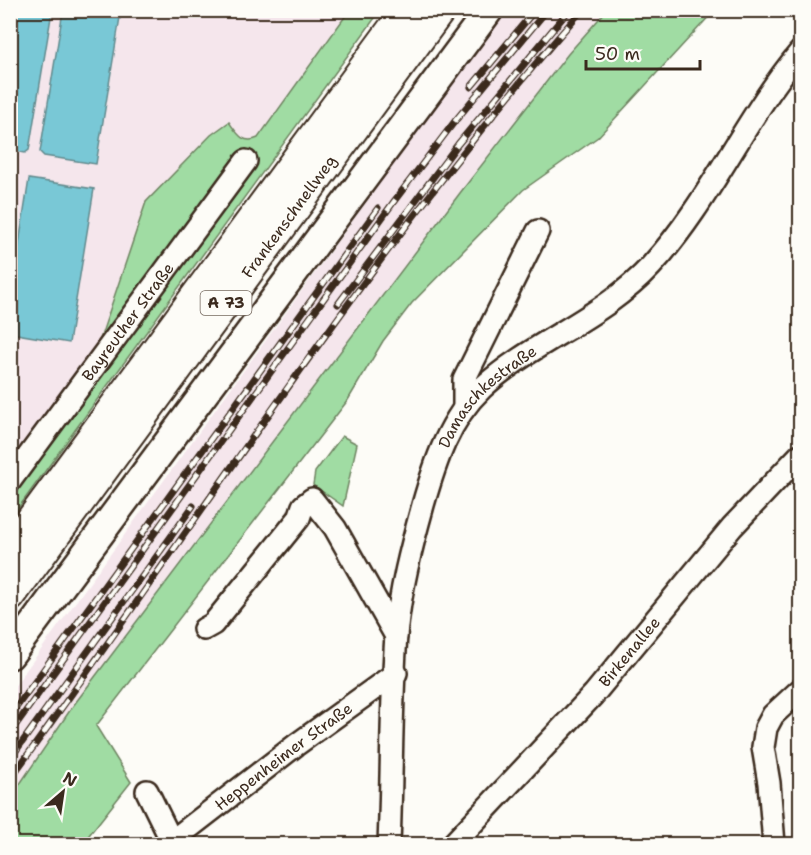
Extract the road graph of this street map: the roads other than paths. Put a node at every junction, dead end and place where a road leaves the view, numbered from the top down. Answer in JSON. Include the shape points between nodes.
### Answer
{"nodes":[{"id":1,"x":407,"y":10,"type":"edge"},
{"id":2,"x":440,"y":10,"type":"edge"},
{"id":3,"x":489,"y":10,"type":"edge"},
{"id":4,"x":801,"y":52,"type":"edge"},
{"id":5,"x":246,"y":161,"type":"dead end"},
{"id":6,"x":538,"y":231,"type":"dead end"},
{"id":7,"x":464,"y":408,"type":"junction"},
{"id":8,"x":801,"y":455,"type":"edge"},
{"id":9,"x":10,"y":481,"type":"edge"},
{"id":10,"x":10,"y":549,"type":"edge"},
{"id":11,"x":10,"y":596,"type":"edge"},
{"id":12,"x":204,"y":628,"type":"dead end"},
{"id":13,"x":396,"y":636,"type":"junction"},
{"id":14,"x":10,"y":656,"type":"edge"},
{"id":15,"x":396,"y":673,"type":"junction"},
{"id":16,"x":801,"y":690,"type":"edge"},
{"id":17,"x":147,"y":791,"type":"dead end"},
{"id":18,"x":172,"y":843,"type":"edge"},
{"id":19,"x":389,"y":844,"type":"edge"},
{"id":20,"x":453,"y":844,"type":"edge"},
{"id":21,"x":774,"y":844,"type":"edge"}],
"edges":[{"from":1,"to":10,"type":"highway","name":"Frankenschnellweg","number":"A 73"},
{"from":2,"to":11,"type":"highway","name":"Frankenschnellweg","number":"A 73"},
{"from":3,"to":14,"type":"main road"},
{"from":4,"to":7,"type":"street","name":"Damaschkestraße","via":[[763,101],[677,236],[652,266],[608,305],[498,375]]},
{"from":5,"to":9,"type":"street","name":"Bayreuther Straße"},
{"from":6,"to":7,"type":"street","via":[[464,380]]},
{"from":7,"to":13,"type":"street","name":"Damaschkestraße","via":[[446,438],[428,488]]},
{"from":8,"to":20,"type":"street","name":"Birkenallee","via":[[732,527],[594,694]]},
{"from":12,"to":13,"type":"street","via":[[213,624],[312,499],[335,528]]},
{"from":13,"to":15,"type":"street","name":"Damaschkestraße"},
{"from":15,"to":18,"type":"street","name":"Heppenheimer Straße","via":[[329,720]]},
{"from":15,"to":19,"type":"street","name":"Damaschkestraße"},
{"from":16,"to":21,"type":"street","via":[[766,728],[763,747]]},
{"from":17,"to":18,"type":"street","name":"Heppenheimer Straße"}]}
